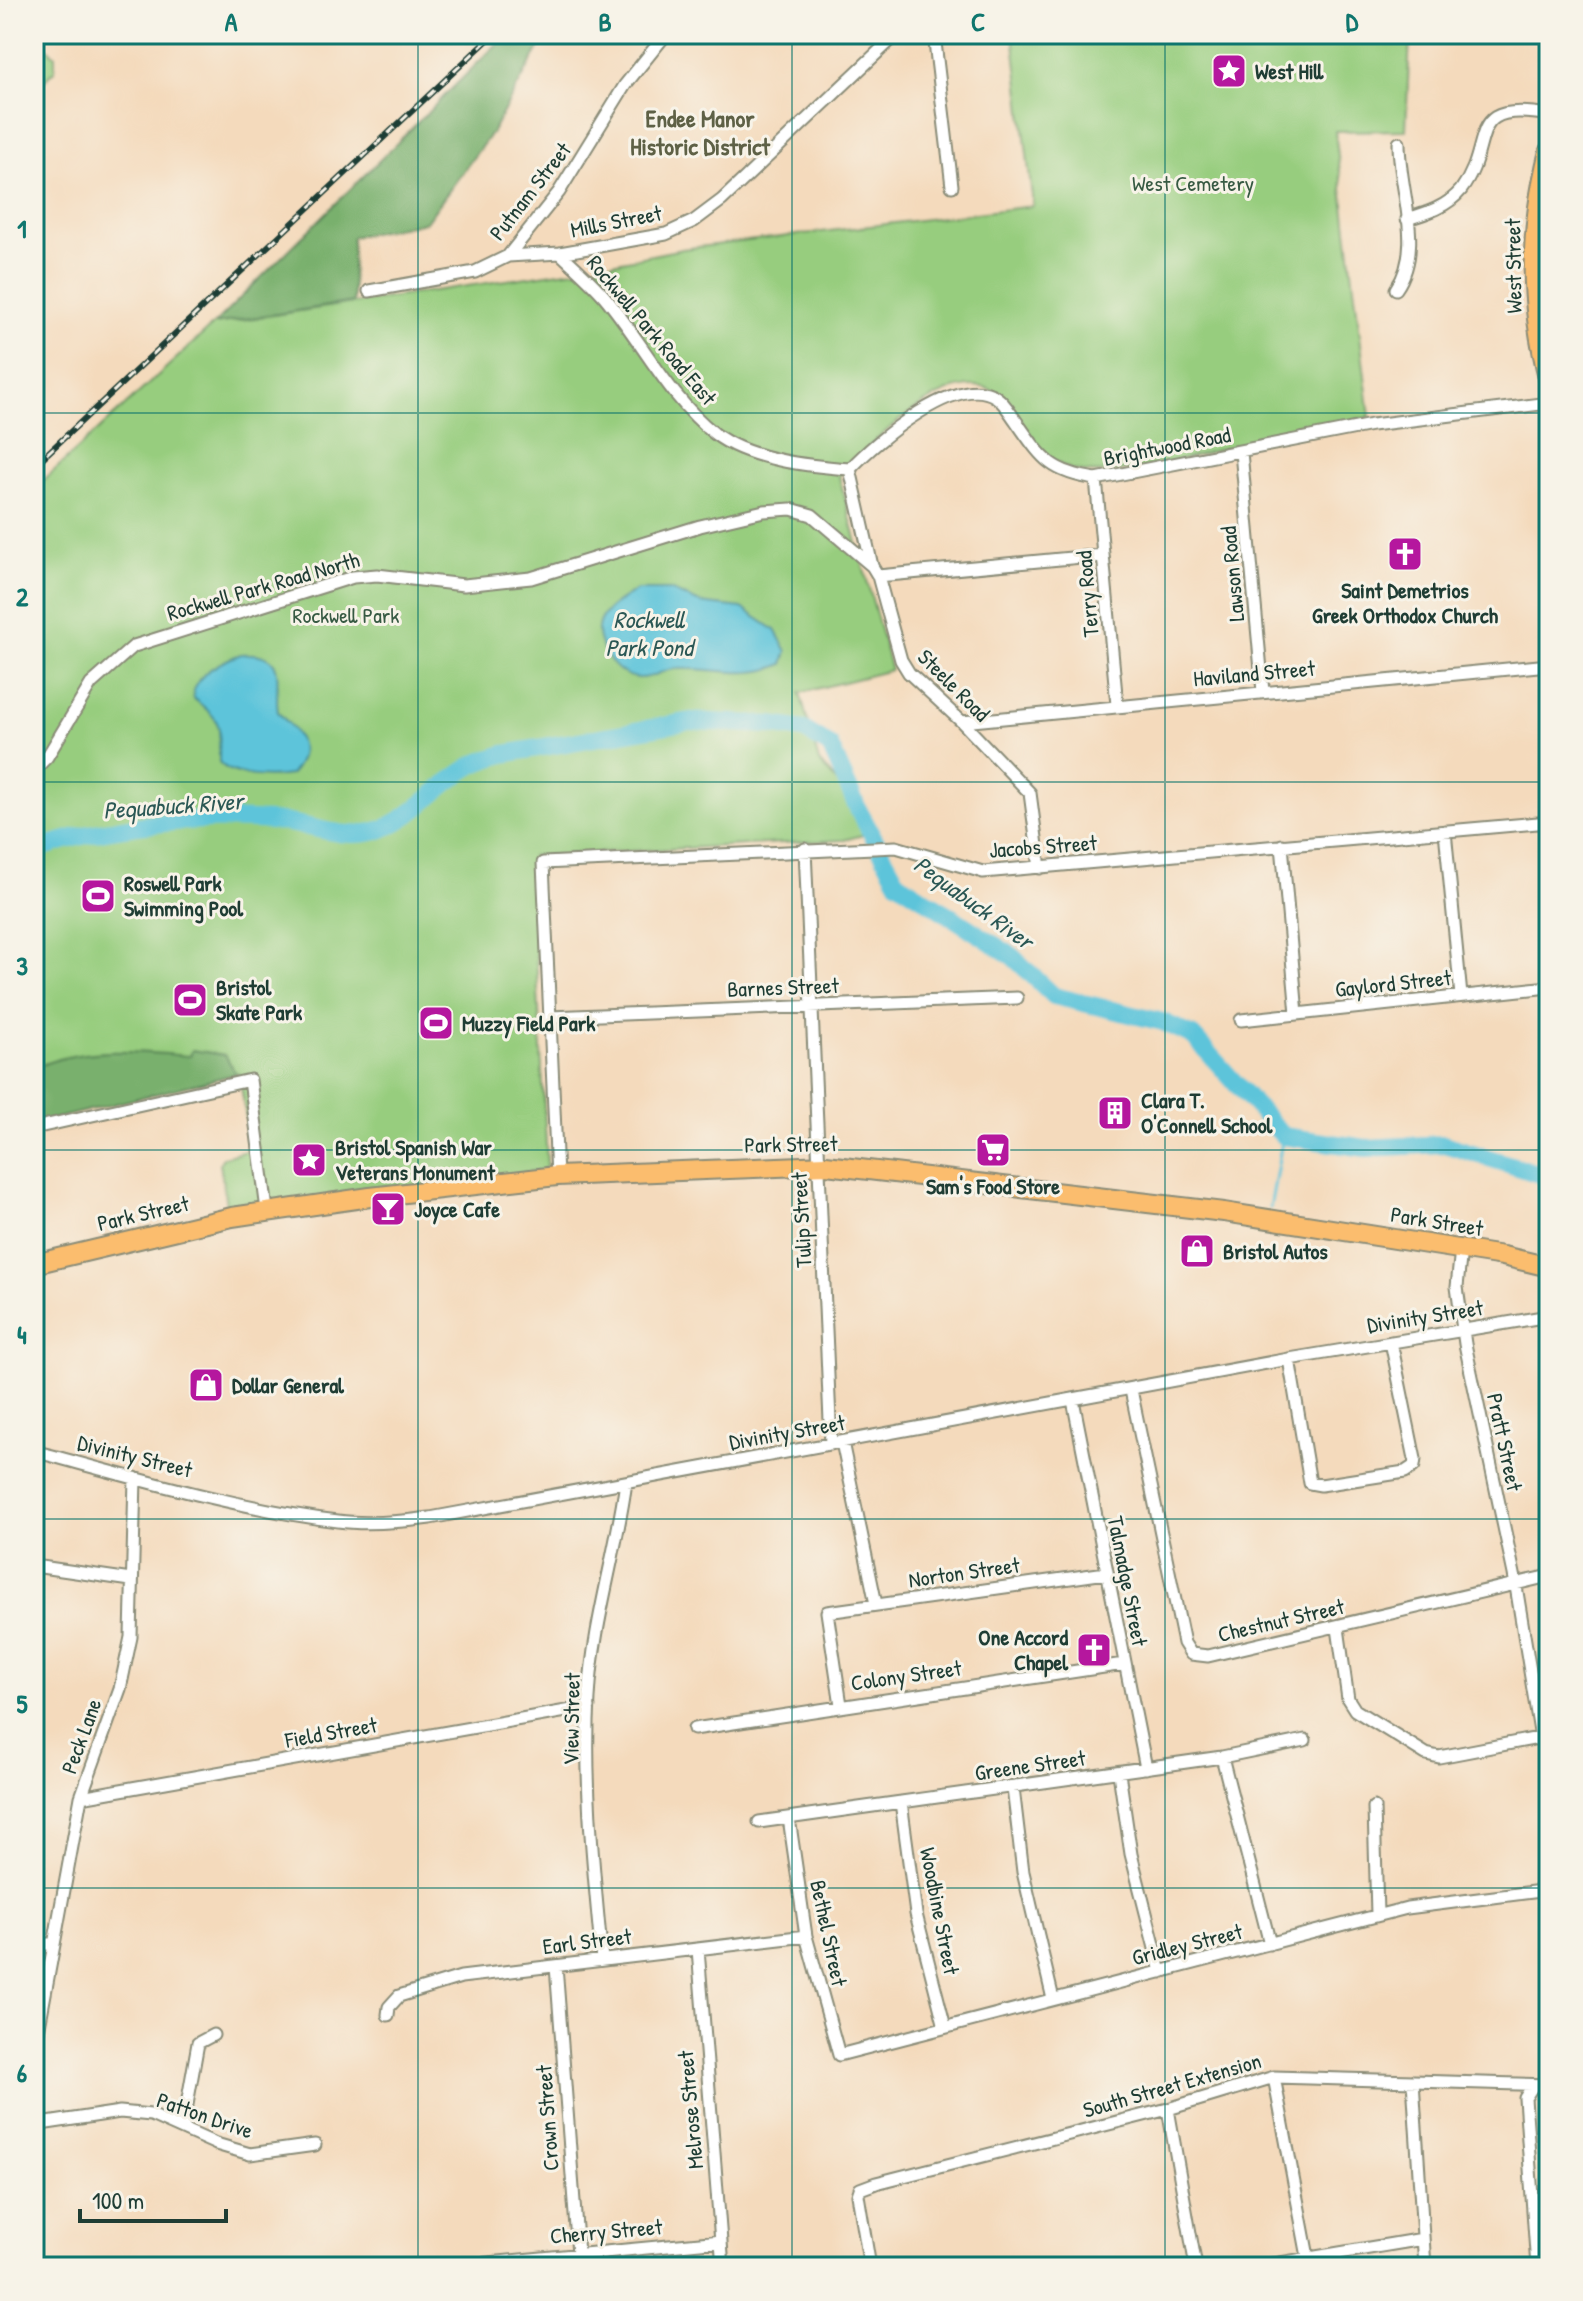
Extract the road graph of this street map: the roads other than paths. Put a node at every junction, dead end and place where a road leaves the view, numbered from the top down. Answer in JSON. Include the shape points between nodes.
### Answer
{"nodes":[{"id":1,"x":666,"y":34,"type":"edge"},
{"id":2,"x":897,"y":34,"type":"edge"},
{"id":3,"x":934,"y":34,"type":"edge"},
{"id":4,"x":1549,"y":115,"type":"edge"},
{"id":5,"x":1399,"y":143,"type":"dead end"},
{"id":6,"x":1549,"y":151,"type":"edge"},
{"id":7,"x":952,"y":186,"type":"dead end"},
{"id":8,"x":1407,"y":219,"type":"junction"},
{"id":9,"x":560,"y":253,"type":"junction"},
{"id":10,"x":508,"y":256,"type":"junction"},
{"id":11,"x":1396,"y":289,"type":"dead end"},
{"id":12,"x":369,"y":291,"type":"dead end"},
{"id":13,"x":1549,"y":381,"type":"edge"},
{"id":14,"x":1549,"y":403,"type":"edge"},
{"id":15,"x":1241,"y":452,"type":"junction"},
{"id":16,"x":850,"y":469,"type":"junction"},
{"id":17,"x":1096,"y":479,"type":"junction"},
{"id":18,"x":1103,"y":555,"type":"junction"},
{"id":19,"x":875,"y":571,"type":"junction"},
{"id":20,"x":1549,"y":665,"type":"edge"},
{"id":21,"x":1263,"y":692,"type":"junction"},
{"id":22,"x":1117,"y":705,"type":"junction"},
{"id":23,"x":962,"y":722,"type":"junction"},
{"id":24,"x":34,"y":770,"type":"edge"},
{"id":25,"x":1549,"y":822,"type":"edge"},
{"id":26,"x":1445,"y":831,"type":"junction"},
{"id":27,"x":1282,"y":845,"type":"junction"},
{"id":28,"x":805,"y":849,"type":"junction"},
{"id":29,"x":1040,"y":868,"type":"junction"},
{"id":30,"x":1549,"y":987,"type":"edge"},
{"id":31,"x":1461,"y":996,"type":"junction"},
{"id":32,"x":1017,"y":998,"type":"dead end"},
{"id":33,"x":811,"y":1006,"type":"junction"},
{"id":34,"x":1297,"y":1014,"type":"junction"},
{"id":35,"x":550,"y":1017,"type":"junction"},
{"id":36,"x":1241,"y":1020,"type":"dead end"},
{"id":37,"x":34,"y":1128,"type":"edge"},
{"id":38,"x":819,"y":1165,"type":"junction"},
{"id":39,"x":557,"y":1176,"type":"junction"},
{"id":40,"x":267,"y":1210,"type":"junction"},
{"id":41,"x":1461,"y":1249,"type":"junction"},
{"id":42,"x":34,"y":1264,"type":"edge"},
{"id":43,"x":1549,"y":1267,"type":"edge"},
{"id":44,"x":1549,"y":1316,"type":"edge"},
{"id":45,"x":1463,"y":1330,"type":"junction"},
{"id":46,"x":1391,"y":1342,"type":"junction"},
{"id":47,"x":1289,"y":1359,"type":"junction"},
{"id":48,"x":1131,"y":1390,"type":"junction"},
{"id":49,"x":1073,"y":1400,"type":"junction"},
{"id":50,"x":836,"y":1443,"type":"junction"},
{"id":51,"x":34,"y":1451,"type":"edge"},
{"id":52,"x":135,"y":1478,"type":"junction"},
{"id":53,"x":626,"y":1482,"type":"junction"},
{"id":54,"x":34,"y":1566,"type":"edge"},
{"id":55,"x":1106,"y":1573,"type":"junction"},
{"id":56,"x":1549,"y":1576,"type":"edge"},
{"id":57,"x":131,"y":1580,"type":"junction"},
{"id":58,"x":1515,"y":1583,"type":"junction"},
{"id":59,"x":876,"y":1604,"type":"junction"},
{"id":60,"x":1338,"y":1628,"type":"junction"},
{"id":61,"x":1124,"y":1664,"type":"junction"},
{"id":62,"x":841,"y":1705,"type":"junction"},
{"id":63,"x":589,"y":1707,"type":"junction"},
{"id":64,"x":694,"y":1729,"type":"dead end"},
{"id":65,"x":1545,"y":1737,"type":"edge"},
{"id":66,"x":1305,"y":1740,"type":"dead end"},
{"id":67,"x":1222,"y":1757,"type":"junction"},
{"id":68,"x":1146,"y":1768,"type":"junction"},
{"id":69,"x":1119,"y":1773,"type":"junction"},
{"id":70,"x":1013,"y":1788,"type":"junction"},
{"id":71,"x":81,"y":1797,"type":"junction"},
{"id":72,"x":901,"y":1802,"type":"junction"},
{"id":73,"x":1374,"y":1807,"type":"dead end"},
{"id":74,"x":789,"y":1818,"type":"junction"},
{"id":75,"x":759,"y":1822,"type":"dead end"},
{"id":76,"x":1549,"y":1890,"type":"edge"},
{"id":77,"x":1377,"y":1915,"type":"junction"},
{"id":78,"x":806,"y":1936,"type":"junction"},
{"id":79,"x":34,"y":1944,"type":"edge"},
{"id":80,"x":52,"y":1944,"type":"junction"},
{"id":81,"x":1270,"y":1944,"type":"junction"},
{"id":82,"x":698,"y":1949,"type":"junction"},
{"id":83,"x":602,"y":1960,"type":"junction"},
{"id":84,"x":556,"y":1966,"type":"junction"},
{"id":85,"x":1161,"y":1972,"type":"junction"},
{"id":86,"x":1053,"y":1999,"type":"junction"},
{"id":87,"x":388,"y":2015,"type":"dead end"},
{"id":88,"x":945,"y":2027,"type":"junction"},
{"id":89,"x":213,"y":2035,"type":"dead end"},
{"id":90,"x":34,"y":2054,"type":"edge"},
{"id":91,"x":839,"y":2055,"type":"joint"},
{"id":92,"x":1274,"y":2077,"type":"junction"},
{"id":93,"x":1413,"y":2081,"type":"junction"},
{"id":94,"x":1549,"y":2085,"type":"edge"},
{"id":95,"x":1532,"y":2087,"type":"junction"},
{"id":96,"x":1168,"y":2109,"type":"junction"},
{"id":97,"x":34,"y":2125,"type":"edge"},
{"id":98,"x":183,"y":2127,"type":"junction"},
{"id":99,"x":315,"y":2145,"type":"dead end"},
{"id":100,"x":1423,"y":2239,"type":"junction"},
{"id":101,"x":721,"y":2241,"type":"junction"},
{"id":102,"x":578,"y":2253,"type":"junction"},
{"id":103,"x":1308,"y":2257,"type":"junction"},
{"id":104,"x":446,"y":2266,"type":"edge"},
{"id":105,"x":579,"y":2267,"type":"edge"},
{"id":106,"x":723,"y":2267,"type":"edge"},
{"id":107,"x":870,"y":2267,"type":"edge"},
{"id":108,"x":1196,"y":2267,"type":"edge"},
{"id":109,"x":1256,"y":2267,"type":"edge"},
{"id":110,"x":1425,"y":2267,"type":"edge"},
{"id":111,"x":1537,"y":2267,"type":"edge"}],
"edges":[{"from":1,"to":10,"type":"street","name":"Putnam Street","via":[[625,85],[559,192]]},
{"from":2,"to":9,"type":"street","name":"Mills Street","via":[[694,221],[666,234]]},
{"from":3,"to":7,"type":"street"},
{"from":4,"to":8,"type":"street","via":[[1519,111],[1490,120],[1459,193],[1437,210]]},
{"from":5,"to":8,"type":"street"},
{"from":6,"to":13,"type":"main road","name":"West Street","via":[[1535,211],[1533,281]]},
{"from":8,"to":11,"type":"street","via":[[1411,252],[1406,275]]},
{"from":9,"to":10,"type":"street","name":"Mills Street"},
{"from":9,"to":16,"type":"street","name":"Rockwell Park Road East","via":[[603,295],[683,404],[717,436],[806,466]]},
{"from":10,"to":12,"type":"street","name":"Putnam Street","via":[[475,272]]},
{"from":14,"to":15,"type":"street","name":"Brightwood Road","via":[[1372,425]]},
{"from":15,"to":17,"type":"street","name":"Brightwood Road"},
{"from":15,"to":21,"type":"street","name":"Lawson Road"},
{"from":16,"to":17,"type":"street","name":"Brightwood Road","via":[[927,409],[973,390],[997,398],[1055,469]]},
{"from":16,"to":19,"type":"street","name":"Steele Road"},
{"from":17,"to":18,"type":"street","name":"Terry Road"},
{"from":18,"to":19,"type":"street"},
{"from":18,"to":22,"type":"street","name":"Terry Road"},
{"from":19,"to":23,"type":"street","name":"Steele Road","via":[[901,660]]},
{"from":19,"to":24,"type":"street","name":"Rockwell Park Road North","via":[[812,515],[791,509],[700,526],[531,578],[464,585],[353,577],[134,646],[91,684]]},
{"from":20,"to":21,"type":"street","name":"Haviland Street"},
{"from":21,"to":22,"type":"street","name":"Haviland Street"},
{"from":22,"to":23,"type":"street","name":"Haviland Street"},
{"from":23,"to":29,"type":"street","name":"Steele Road","via":[[1030,793]]},
{"from":25,"to":26,"type":"street","name":"Jacobs Street"},
{"from":26,"to":27,"type":"street","name":"Jacobs Street"},
{"from":26,"to":31,"type":"street"},
{"from":27,"to":29,"type":"street","name":"Jacobs Street"},
{"from":27,"to":34,"type":"street"},
{"from":28,"to":29,"type":"street","name":"Jacobs Street","via":[[896,847],[983,872]]},
{"from":28,"to":33,"type":"street","name":"Tulip Street"},
{"from":28,"to":35,"type":"street","name":"Jacobs Street","via":[[543,863]]},
{"from":30,"to":31,"type":"street","name":"Gaylord Street"},
{"from":31,"to":34,"type":"street","name":"Gaylord Street"},
{"from":32,"to":33,"type":"street","name":"Barnes Street"},
{"from":33,"to":35,"type":"street","name":"Barnes Street"},
{"from":33,"to":38,"type":"street","name":"Tulip Street"},
{"from":34,"to":36,"type":"street","name":"Gaylord Street"},
{"from":35,"to":39,"type":"street"},
{"from":37,"to":40,"type":"street","via":[[250,1080]]},
{"from":38,"to":39,"type":"main road","name":"Park Street"},
{"from":38,"to":41,"type":"main road","name":"Park Street","via":[[1224,1212]]},
{"from":38,"to":50,"type":"street","name":"Tulip Street"},
{"from":39,"to":40,"type":"main road","name":"Park Street"},
{"from":40,"to":42,"type":"main road","name":"Park Street"},
{"from":41,"to":43,"type":"main road","name":"Park Street"},
{"from":41,"to":45,"type":"street","name":"Pratt Street","via":[[1457,1287]]},
{"from":44,"to":45,"type":"street","name":"Divinity Street"},
{"from":45,"to":46,"type":"street","name":"Divinity Street"},
{"from":45,"to":58,"type":"street","name":"Pratt Street"},
{"from":46,"to":47,"type":"street","name":"Divinity Street"},
{"from":46,"to":47,"type":"street","via":[[1415,1459],[1405,1472],[1310,1483]]},
{"from":47,"to":48,"type":"street","name":"Divinity Street"},
{"from":48,"to":49,"type":"street","name":"Divinity Street"},
{"from":48,"to":60,"type":"street","name":"Chestnut Street","via":[[1184,1643],[1191,1654],[1208,1656]]},
{"from":49,"to":50,"type":"street","name":"Divinity Street"},
{"from":49,"to":55,"type":"street","name":"Talmadge Street"},
{"from":50,"to":53,"type":"street","name":"Divinity Street"},
{"from":50,"to":59,"type":"street","name":"Tulip Street"},
{"from":51,"to":52,"type":"street","name":"Divinity Street"},
{"from":52,"to":53,"type":"street","name":"Divinity Street","via":[[339,1522],[391,1523]]},
{"from":52,"to":57,"type":"street","name":"Peck Lane"},
{"from":53,"to":63,"type":"street","name":"View Street","via":[[595,1637]]},
{"from":54,"to":57,"type":"street"},
{"from":55,"to":59,"type":"street","name":"Norton Street"},
{"from":55,"to":61,"type":"street","name":"Talmadge Street"},
{"from":56,"to":58,"type":"street","name":"Chestnut Street"},
{"from":57,"to":71,"type":"street","name":"Peck Lane","via":[[131,1637],[120,1689]]},
{"from":58,"to":60,"type":"street","name":"Chestnut Street"},
{"from":58,"to":65,"type":"street","name":"Pratt Street"},
{"from":59,"to":62,"type":"street","name":"Norton Street","via":[[827,1612]]},
{"from":60,"to":65,"type":"street","via":[[1348,1699],[1355,1710],[1426,1754],[1439,1757]]},
{"from":61,"to":62,"type":"street","name":"Colony Street"},
{"from":61,"to":68,"type":"street","name":"Talmadge Street"},
{"from":62,"to":64,"type":"street","name":"Colony Street"},
{"from":63,"to":71,"type":"street","name":"Field Street"},
{"from":63,"to":83,"type":"street","name":"View Street"},
{"from":66,"to":67,"type":"street","name":"Greene Street"},
{"from":67,"to":68,"type":"street","name":"Greene Street"},
{"from":67,"to":81,"type":"street"},
{"from":68,"to":69,"type":"street","name":"Greene Street"},
{"from":69,"to":70,"type":"street","name":"Greene Street"},
{"from":69,"to":85,"type":"street","via":[[1131,1854]]},
{"from":70,"to":72,"type":"street","name":"Greene Street"},
{"from":70,"to":86,"type":"street","via":[[1023,1872]]},
{"from":71,"to":80,"type":"street","name":"Peck Lane"},
{"from":72,"to":74,"type":"street","name":"Greene Street"},
{"from":72,"to":88,"type":"street","name":"Woodbine Street","via":[[916,1914]]},
{"from":73,"to":77,"type":"street"},
{"from":74,"to":75,"type":"street","name":"Greene Street"},
{"from":74,"to":78,"type":"street","name":"Bethel Street"},
{"from":76,"to":77,"type":"street","name":"Gridley Street"},
{"from":77,"to":81,"type":"street","name":"Gridley Street"},
{"from":78,"to":82,"type":"street","name":"Earl Street"},
{"from":78,"to":91,"type":"street","name":"Bethel Street"},
{"from":79,"to":80,"type":"street"},
{"from":80,"to":90,"type":"street","name":"Peck Lane"},
{"from":81,"to":85,"type":"street","name":"Gridley Street"},
{"from":82,"to":83,"type":"street","name":"Earl Street"},
{"from":82,"to":101,"type":"street","name":"Melrose Street"},
{"from":83,"to":84,"type":"street","name":"Earl Street"},
{"from":84,"to":87,"type":"street","name":"Earl Street","via":[[420,1987],[393,2000]]},
{"from":84,"to":102,"type":"street","name":"Crown Street"},
{"from":85,"to":86,"type":"street","name":"Gridley Street"},
{"from":86,"to":88,"type":"street","name":"Gridley Street"},
{"from":88,"to":91,"type":"street","name":"Gridley Street"},
{"from":89,"to":98,"type":"street","via":[[198,2043]]},
{"from":92,"to":93,"type":"street","name":"South Street Extension"},
{"from":92,"to":96,"type":"street","name":"South Street Extension"},
{"from":92,"to":103,"type":"street"},
{"from":93,"to":95,"type":"street","name":"South Street Extension"},
{"from":93,"to":100,"type":"street"},
{"from":94,"to":95,"type":"street","name":"South Street Extension"},
{"from":95,"to":111,"type":"street","via":[[1525,2098]]},
{"from":96,"to":107,"type":"street","name":"South Street Extension","via":[[860,2189]]},
{"from":96,"to":108,"type":"street"},
{"from":97,"to":98,"type":"street","name":"Patton Drive","via":[[120,2112],[151,2115]]},
{"from":98,"to":99,"type":"street","name":"Patton Drive","via":[[250,2154]]},
{"from":100,"to":103,"type":"street"},
{"from":100,"to":110,"type":"street"},
{"from":101,"to":102,"type":"street","name":"Cherry Street"},
{"from":101,"to":106,"type":"street","name":"Melrose Street"},
{"from":102,"to":104,"type":"street","name":"Cherry Street"},
{"from":102,"to":105,"type":"street","name":"Crown Street"},
{"from":103,"to":109,"type":"street"}]}
